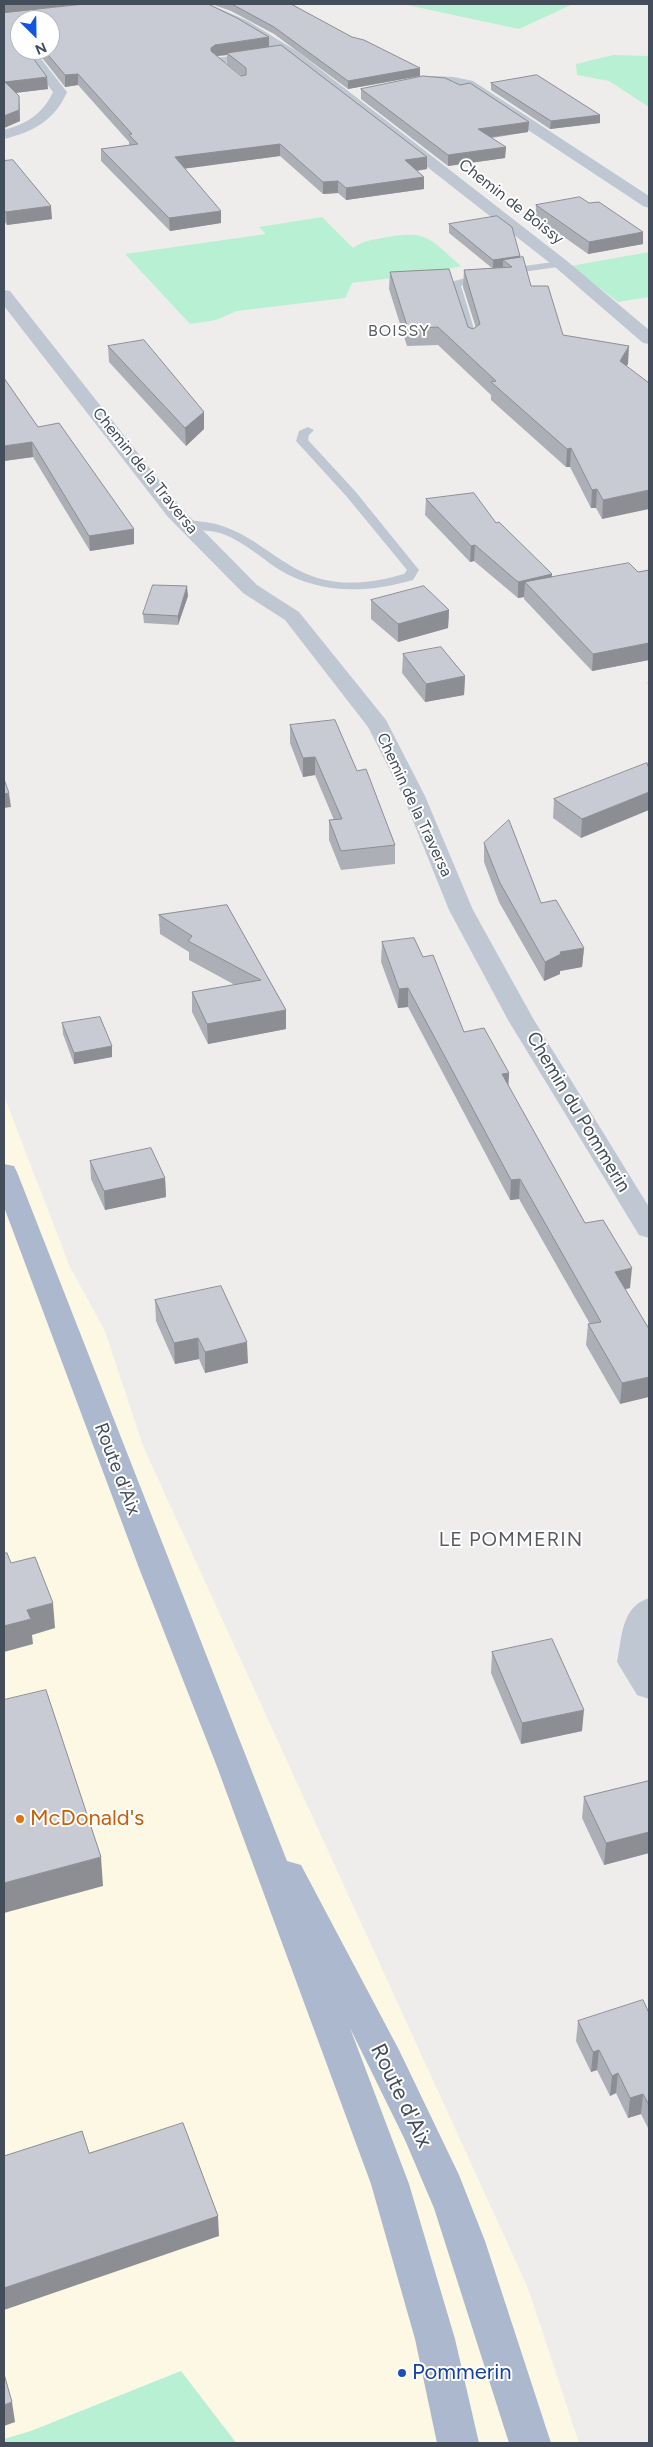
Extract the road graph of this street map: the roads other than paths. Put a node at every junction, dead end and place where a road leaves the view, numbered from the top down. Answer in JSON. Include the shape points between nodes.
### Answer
{"nodes":[{"id":1,"x":198,"y":4,"type":"edge"},
{"id":2,"x":287,"y":51,"type":"junction"},
{"id":3,"x":36,"y":60,"type":"edge"},
{"id":4,"x":236,"y":78,"type":"edge"},
{"id":5,"x":401,"y":85,"type":"edge"},
{"id":6,"x":366,"y":92,"type":"edge"},
{"id":7,"x":348,"y":95,"type":"junction"},
{"id":8,"x":4,"y":134,"type":"edge"},
{"id":9,"x":649,"y":203,"type":"edge"},
{"id":10,"x":561,"y":264,"type":"junction"},
{"id":11,"x":4,"y":294,"type":"edge"},
{"id":12,"x":649,"y":339,"type":"edge"},
{"id":13,"x":473,"y":342,"type":"edge"},
{"id":14,"x":308,"y":430,"type":"dead end"},
{"id":15,"x":186,"y":524,"type":"junction"},
{"id":16,"x":522,"y":1020,"type":"joint"},
{"id":17,"x":4,"y":1172,"type":"edge"},
{"id":18,"x":649,"y":1229,"type":"edge"},
{"id":19,"x":649,"y":1610,"type":"edge"},
{"id":20,"x":649,"y":1686,"type":"edge"},
{"id":21,"x":233,"y":1764,"type":"junction"},
{"id":22,"x":458,"y":2443,"type":"edge"},
{"id":23,"x":530,"y":2443,"type":"edge"}],
"edges":[{"from":1,"to":2,"type":"street","name":"Chemin de Boissy","via":[[243,24]]},
{"from":2,"to":4,"type":"lane","via":[[216,61]]},
{"from":2,"to":7,"type":"street","name":"Chemin de Boissy"},
{"from":3,"to":8,"type":"street","via":[[60,92],[55,105],[42,118],[22,130]]},
{"from":5,"to":9,"type":"street","via":[[436,79],[453,79],[468,84]]},
{"from":6,"to":7,"type":"street"},
{"from":7,"to":10,"type":"street","name":"Chemin de Boissy"},
{"from":10,"to":12,"type":"street","name":"Chemin de Boissy"},
{"from":10,"to":13,"type":"lane","via":[[500,272],[456,284]]},
{"from":11,"to":15,"type":"street","name":"Chemin de la Traversa"},
{"from":14,"to":15,"type":"lane","via":[[303,433],[302,441],[382,530],[413,570],[409,577],[369,586],[334,586],[304,577],[242,539],[217,528]]},
{"from":15,"to":16,"type":"street","name":"Chemin de la Traversa","via":[[250,589],[292,616],[378,725],[414,796],[461,910]]},
{"from":16,"to":18,"type":"street","name":"Chemin du Pommerin"},
{"from":17,"to":21,"type":"main road","name":"Route d'Aix","via":[[154,1568]]},
{"from":19,"to":20,"type":"street","via":[[642,1618],[633,1662]]},
{"from":21,"to":22,"type":"main road","name":"Route d'Aix","via":[[390,2184],[435,2339]]},
{"from":21,"to":23,"type":"main road","name":"Route d'Aix","via":[[440,2175],[475,2270]]}]}
